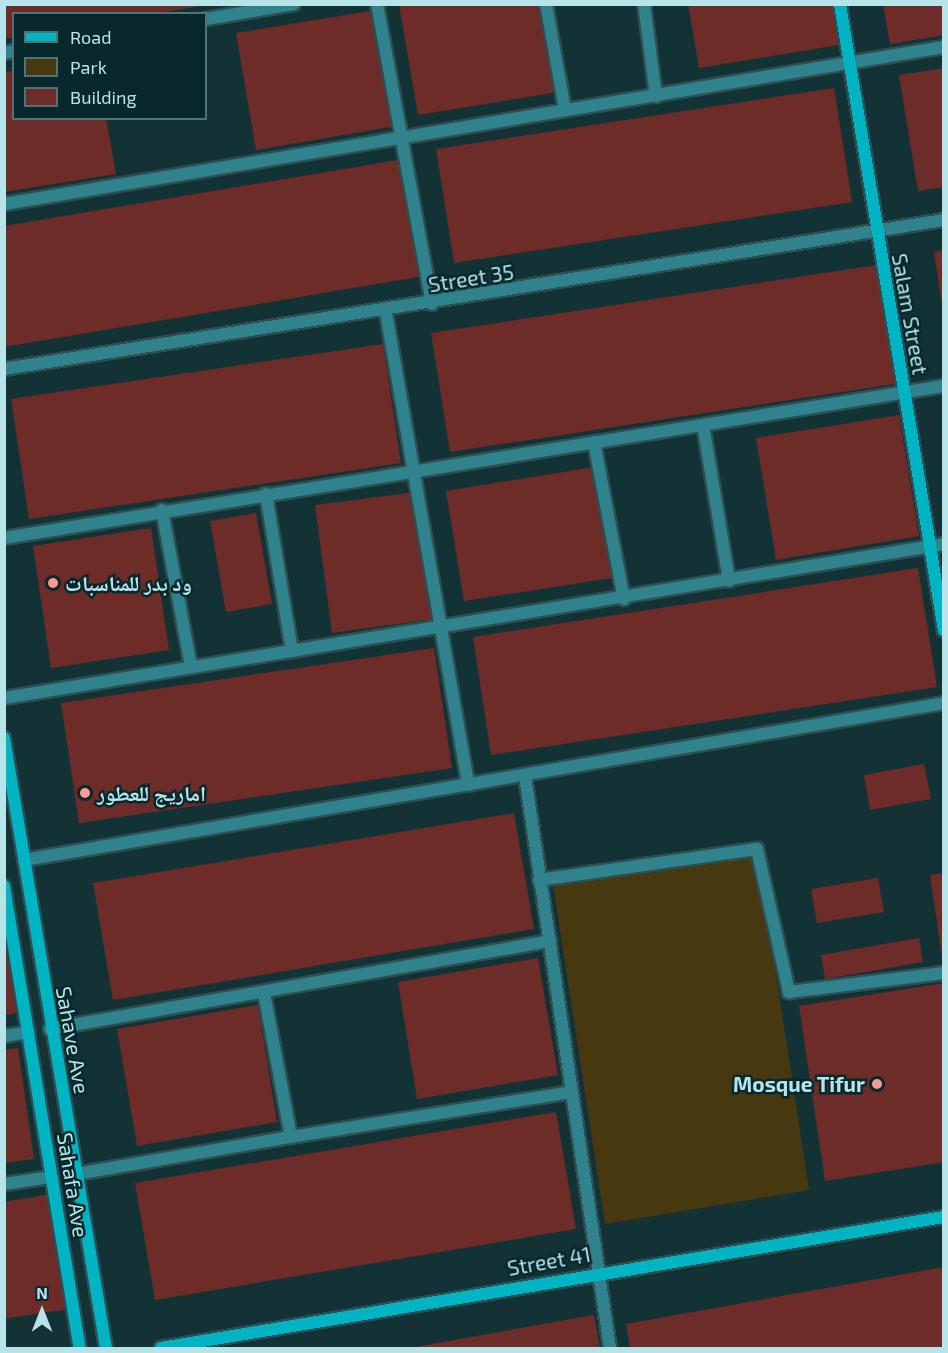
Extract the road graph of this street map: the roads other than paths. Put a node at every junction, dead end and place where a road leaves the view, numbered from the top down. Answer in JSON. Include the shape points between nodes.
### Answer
{"nodes":[{"id":1,"x":294,"y":4,"type":"edge"},
{"id":2,"x":377,"y":4,"type":"edge"},
{"id":3,"x":546,"y":4,"type":"edge"},
{"id":4,"x":644,"y":4,"type":"edge"},
{"id":5,"x":840,"y":4,"type":"edge"},
{"id":6,"x":207,"y":19,"type":"edge"},
{"id":7,"x":944,"y":47,"type":"edge"},
{"id":8,"x":849,"y":65,"type":"junction"},
{"id":9,"x":656,"y":96,"type":"junction"},
{"id":10,"x":565,"y":110,"type":"junction"},
{"id":11,"x":402,"y":138,"type":"junction"},
{"id":12,"x":4,"y":204,"type":"edge"},
{"id":13,"x":944,"y":220,"type":"edge"},
{"id":14,"x":876,"y":232,"type":"junction"},
{"id":15,"x":432,"y":304,"type":"junction"},
{"id":16,"x":386,"y":313,"type":"junction"},
{"id":17,"x":4,"y":369,"type":"edge"},
{"id":18,"x":944,"y":386,"type":"edge"},
{"id":19,"x":904,"y":393,"type":"junction"},
{"id":20,"x":703,"y":425,"type":"junction"},
{"id":21,"x":594,"y":442,"type":"junction"},
{"id":22,"x":416,"y":470,"type":"junction"},
{"id":23,"x":266,"y":494,"type":"junction"},
{"id":24,"x":162,"y":510,"type":"junction"},
{"id":25,"x":4,"y":538,"type":"edge"},
{"id":26,"x":944,"y":544,"type":"edge"},
{"id":27,"x":928,"y":546,"type":"junction"},
{"id":28,"x":729,"y":581,"type":"junction"},
{"id":29,"x":624,"y":599,"type":"junction"},
{"id":30,"x":440,"y":629,"type":"junction"},
{"id":31,"x":944,"y":630,"type":"edge"},
{"id":32,"x":292,"y":651,"type":"junction"},
{"id":33,"x":191,"y":667,"type":"junction"},
{"id":34,"x":4,"y":698,"type":"edge"},
{"id":35,"x":944,"y":703,"type":"edge"},
{"id":36,"x":4,"y":738,"type":"edge"},
{"id":37,"x":525,"y":776,"type":"junction"},
{"id":38,"x":468,"y":785,"type":"junction"},
{"id":39,"x":24,"y":860,"type":"junction"},
{"id":40,"x":539,"y":880,"type":"junction"},
{"id":41,"x":4,"y":886,"type":"edge"},
{"id":42,"x":550,"y":941,"type":"junction"},
{"id":43,"x":944,"y":973,"type":"edge"},
{"id":44,"x":264,"y":993,"type":"junction"},
{"id":45,"x":50,"y":1029,"type":"junction"},
{"id":46,"x":29,"y":1032,"type":"junction"},
{"id":47,"x":4,"y":1036,"type":"edge"},
{"id":48,"x":571,"y":1092,"type":"junction"},
{"id":49,"x":291,"y":1137,"type":"junction"},
{"id":50,"x":76,"y":1174,"type":"junction"},
{"id":51,"x":51,"y":1177,"type":"junction"},
{"id":52,"x":4,"y":1184,"type":"edge"},
{"id":53,"x":944,"y":1217,"type":"edge"},
{"id":54,"x":598,"y":1272,"type":"junction"},
{"id":55,"x":80,"y":1348,"type":"edge"},
{"id":56,"x":106,"y":1348,"type":"edge"},
{"id":57,"x":161,"y":1348,"type":"edge"},
{"id":58,"x":610,"y":1348,"type":"edge"}],
"edges":[{"from":1,"to":6,"type":"street"},
{"from":2,"to":11,"type":"street"},
{"from":3,"to":10,"type":"street"},
{"from":4,"to":9,"type":"street"},
{"from":5,"to":8,"type":"main road","name":"Salam Street"},
{"from":7,"to":8,"type":"street"},
{"from":8,"to":9,"type":"street"},
{"from":8,"to":14,"type":"main road","name":"Salam Street"},
{"from":9,"to":10,"type":"street"},
{"from":10,"to":11,"type":"street"},
{"from":11,"to":12,"type":"street"},
{"from":11,"to":15,"type":"street"},
{"from":13,"to":14,"type":"street","name":"Street 35"},
{"from":14,"to":15,"type":"street","name":"Street 35"},
{"from":14,"to":19,"type":"main road","name":"Salam Street"},
{"from":15,"to":16,"type":"street","name":"Street 35"},
{"from":16,"to":17,"type":"street","name":"Street 35"},
{"from":16,"to":22,"type":"street"},
{"from":18,"to":19,"type":"street"},
{"from":19,"to":20,"type":"street"},
{"from":19,"to":27,"type":"main road","name":"Salam Street"},
{"from":20,"to":21,"type":"street"},
{"from":20,"to":28,"type":"street"},
{"from":21,"to":22,"type":"street"},
{"from":21,"to":29,"type":"street"},
{"from":22,"to":23,"type":"street"},
{"from":22,"to":30,"type":"street"},
{"from":23,"to":24,"type":"street"},
{"from":23,"to":32,"type":"street"},
{"from":24,"to":25,"type":"street"},
{"from":24,"to":33,"type":"street"},
{"from":26,"to":27,"type":"street"},
{"from":27,"to":28,"type":"street"},
{"from":27,"to":31,"type":"main road","name":"Salam Street"},
{"from":28,"to":29,"type":"street"},
{"from":29,"to":30,"type":"street"},
{"from":30,"to":32,"type":"street"},
{"from":30,"to":38,"type":"street"},
{"from":32,"to":33,"type":"street"},
{"from":33,"to":34,"type":"street"},
{"from":35,"to":37,"type":"street"},
{"from":36,"to":39,"type":"main road","name":"Sahave Ave"},
{"from":37,"to":38,"type":"street"},
{"from":37,"to":40,"type":"street"},
{"from":38,"to":39,"type":"street"},
{"from":39,"to":45,"type":"main road","name":"Sahave Ave"},
{"from":40,"to":42,"type":"street"},
{"from":40,"to":43,"type":"street","via":[[757,849],[789,992]]},
{"from":41,"to":46,"type":"main road","name":"Sahafa Ave"},
{"from":42,"to":44,"type":"street"},
{"from":42,"to":48,"type":"street"},
{"from":44,"to":45,"type":"street"},
{"from":44,"to":49,"type":"street"},
{"from":45,"to":50,"type":"main road","name":"Sahave Ave"},
{"from":46,"to":47,"type":"street"},
{"from":46,"to":51,"type":"main road","name":"Sahafa Ave"},
{"from":48,"to":49,"type":"street"},
{"from":48,"to":54,"type":"street"},
{"from":49,"to":50,"type":"street"},
{"from":50,"to":56,"type":"main road","name":"Sahave Ave"},
{"from":51,"to":52,"type":"street"},
{"from":51,"to":55,"type":"main road","name":"Sahafa Ave"},
{"from":53,"to":54,"type":"main road","name":"Street 41"},
{"from":54,"to":57,"type":"main road","name":"Street 41"},
{"from":54,"to":58,"type":"street"}]}
